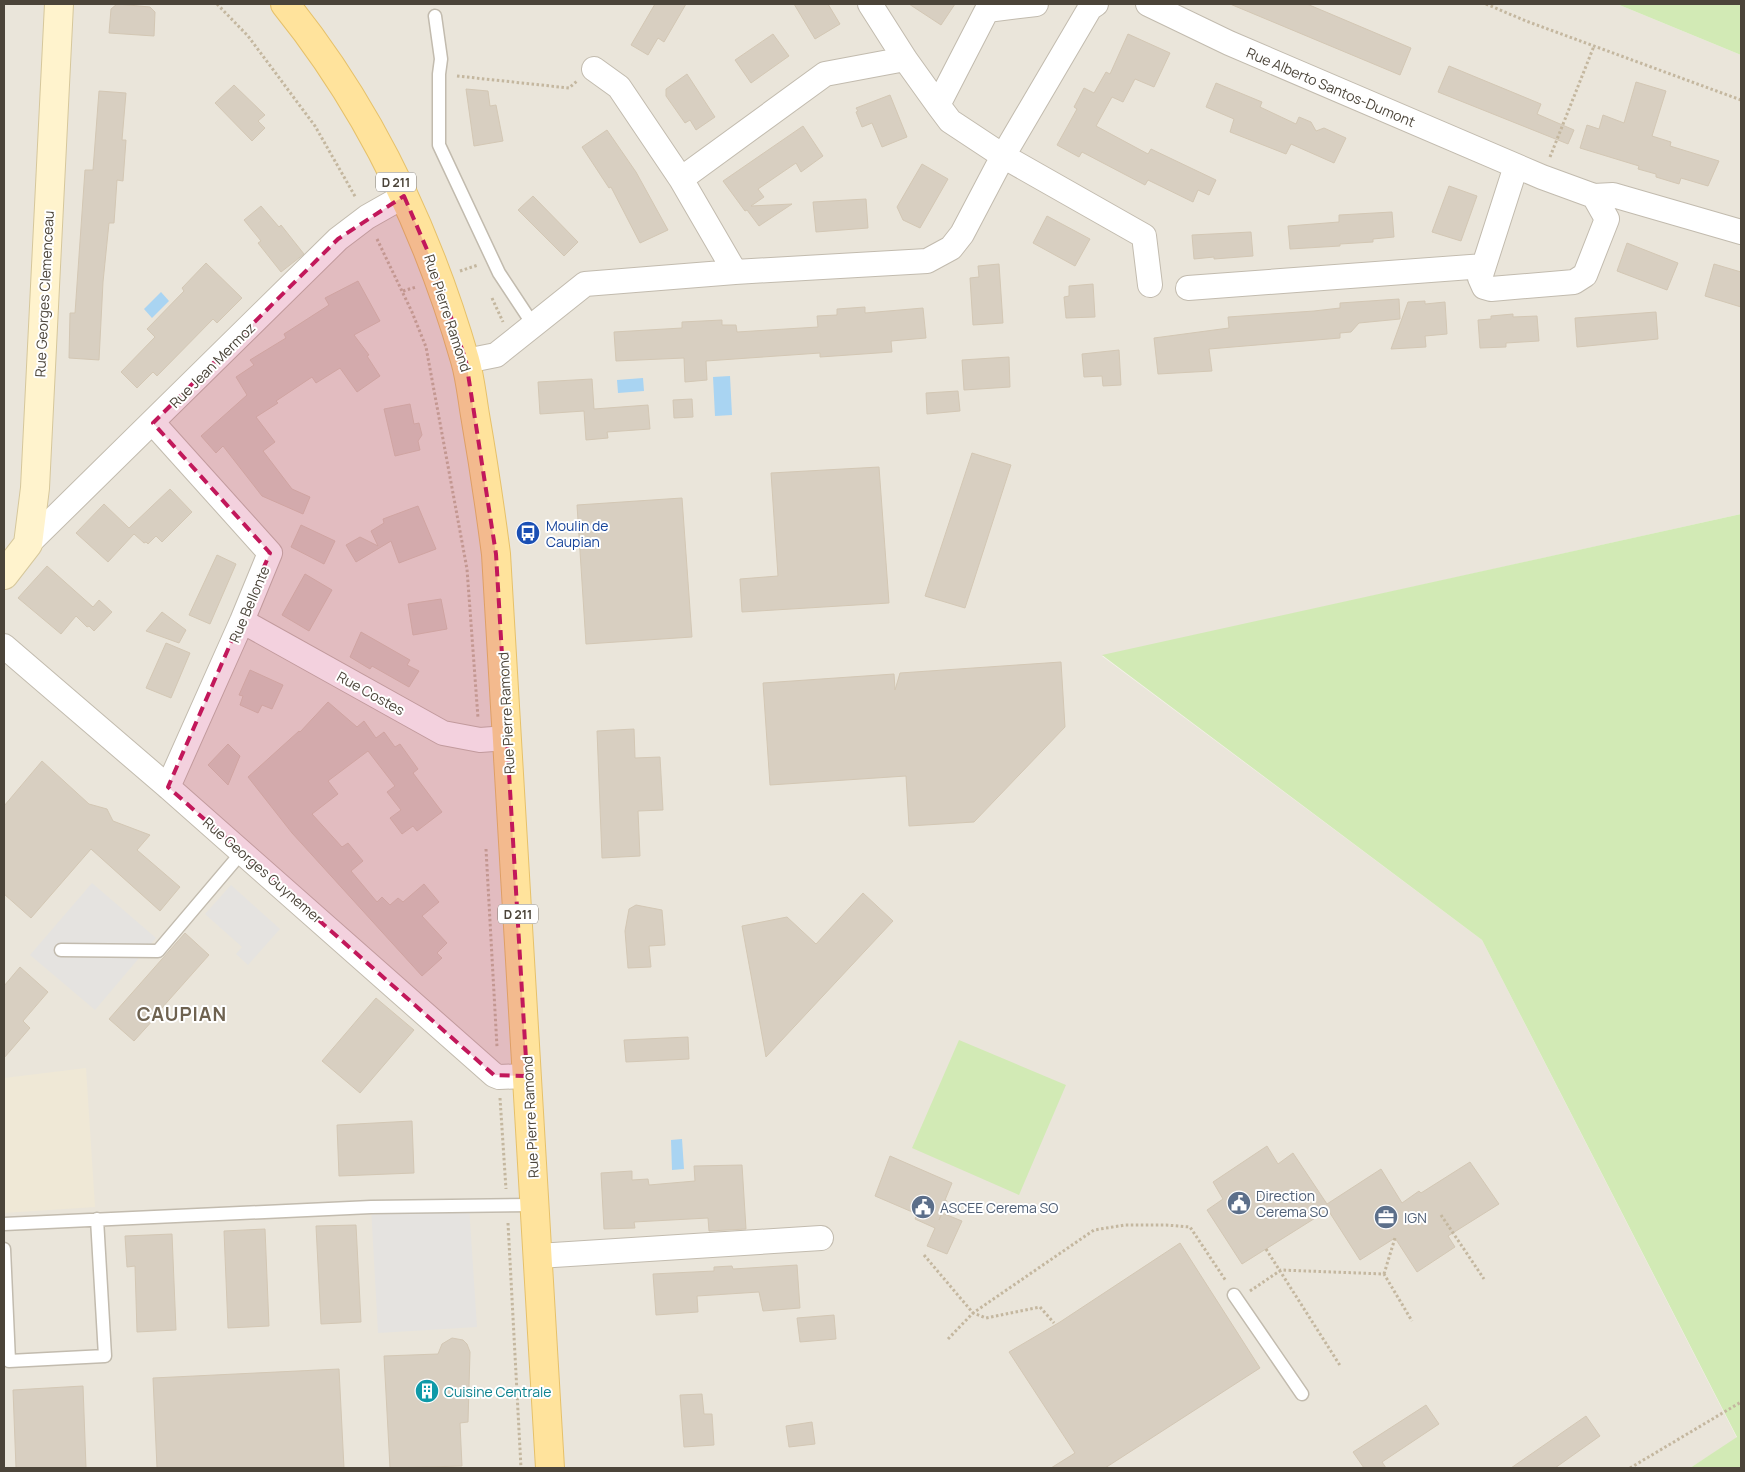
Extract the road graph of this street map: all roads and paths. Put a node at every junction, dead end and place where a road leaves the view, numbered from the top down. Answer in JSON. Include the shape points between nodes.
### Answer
{"nodes":[{"id":1,"x":59,"y":4,"type":"edge"},
{"id":2,"x":285,"y":4,"type":"edge"},
{"id":3,"x":870,"y":4,"type":"edge"},
{"id":4,"x":1036,"y":4,"type":"edge"},
{"id":5,"x":1148,"y":4,"type":"edge"},
{"id":6,"x":1486,"y":4,"type":"edge"},
{"id":7,"x":1086,"y":5,"type":"edge"},
{"id":8,"x":435,"y":16,"type":"dead end"},
{"id":9,"x":1594,"y":46,"type":"junction"},
{"id":10,"x":905,"y":59,"type":"junction"},
{"id":11,"x":594,"y":69,"type":"joint"},
{"id":12,"x":439,"y":74,"type":"junction"},
{"id":13,"x":1741,"y":100,"type":"edge"},
{"id":14,"x":938,"y":105,"type":"junction"},
{"id":15,"x":1003,"y":156,"type":"junction"},
{"id":16,"x":1516,"y":166,"type":"junction"},
{"id":17,"x":1542,"y":176,"type":"junction"},
{"id":18,"x":681,"y":178,"type":"junction"},
{"id":19,"x":404,"y":196,"type":"junction"},
{"id":20,"x":1594,"y":196,"type":"junction"},
{"id":21,"x":1741,"y":232,"type":"edge"},
{"id":22,"x":1484,"y":266,"type":"junction"},
{"id":23,"x":735,"y":272,"type":"junction"},
{"id":24,"x":1150,"y":285,"type":"dead end"},
{"id":25,"x":1188,"y":288,"type":"dead end"},
{"id":26,"x":534,"y":326,"type":"junction"},
{"id":27,"x":466,"y":361,"type":"junction"},
{"id":28,"x":153,"y":423,"type":"junction"},
{"id":29,"x":28,"y":544,"type":"junction"},
{"id":30,"x":4,"y":575,"type":"edge"},
{"id":31,"x":242,"y":621,"type":"junction"},
{"id":32,"x":4,"y":646,"type":"edge"},
{"id":33,"x":507,"y":738,"type":"junction"},
{"id":34,"x":168,"y":787,"type":"junction"},
{"id":35,"x":242,"y":852,"type":"junction"},
{"id":36,"x":61,"y":950,"type":"dead end"},
{"id":37,"x":527,"y":1076,"type":"junction"},
{"id":38,"x":535,"y":1205,"type":"junction"},
{"id":39,"x":1442,"y":1215,"type":"dead end"},
{"id":40,"x":97,"y":1219,"type":"junction"},
{"id":41,"x":4,"y":1224,"type":"edge"},
{"id":42,"x":821,"y":1238,"type":"dead end"},
{"id":43,"x":1394,"y":1238,"type":"dead end"},
{"id":44,"x":4,"y":1249,"type":"edge"},
{"id":45,"x":1266,"y":1249,"type":"dead end"},
{"id":46,"x":924,"y":1255,"type":"dead end"},
{"id":47,"x":538,"y":1256,"type":"junction"},
{"id":48,"x":1281,"y":1270,"type":"junction"},
{"id":49,"x":1384,"y":1274,"type":"junction"},
{"id":50,"x":1484,"y":1279,"type":"dead end"},
{"id":51,"x":1236,"y":1297,"type":"junction"},
{"id":52,"x":973,"y":1313,"type":"junction"},
{"id":53,"x":1412,"y":1320,"type":"dead end"},
{"id":54,"x":1054,"y":1323,"type":"dead end"},
{"id":55,"x":948,"y":1339,"type":"dead end"},
{"id":56,"x":1341,"y":1367,"type":"dead end"},
{"id":57,"x":1302,"y":1394,"type":"dead end"},
{"id":58,"x":1741,"y":1402,"type":"edge"},
{"id":59,"x":550,"y":1468,"type":"edge"},
{"id":60,"x":1630,"y":1468,"type":"edge"}],
"edges":[{"from":1,"to":29,"type":"street","name":"Rue Georges Clemenceau","via":[[35,488]]},
{"from":2,"to":19,"type":"main road","name":"Rue Pierre Ramond","number":"D 211","via":[[361,112]]},
{"from":3,"to":10,"type":"street"},
{"from":4,"to":14,"type":"street","via":[[987,10]]},
{"from":5,"to":16,"type":"street","name":"Rue Alberto Santos-Dumont","via":[[1229,43]]},
{"from":6,"to":9,"type":"path"},
{"from":7,"to":15,"type":"street"},
{"from":8,"to":12,"type":"lane","via":[[441,58]]},
{"from":9,"to":13,"type":"path"},
{"from":9,"to":17,"type":"path"},
{"from":10,"to":14,"type":"street"},
{"from":10,"to":18,"type":"street","via":[[825,74]]},
{"from":11,"to":12,"type":"path","via":[[569,88]]},
{"from":11,"to":18,"type":"street","via":[[619,88]]},
{"from":12,"to":26,"type":"lane","via":[[438,145],[499,273]]},
{"from":14,"to":15,"type":"street","via":[[950,121]]},
{"from":15,"to":23,"type":"street","via":[[962,234],[951,248],[927,261]]},
{"from":15,"to":24,"type":"street","via":[[1144,236]]},
{"from":16,"to":17,"type":"street","name":"Rue Alberto Santos-Dumont"},
{"from":16,"to":22,"type":"street"},
{"from":17,"to":20,"type":"street","name":"Rue Alberto Santos-Dumont"},
{"from":18,"to":23,"type":"street"},
{"from":19,"to":27,"type":"main road","name":"Rue Pierre Ramond","number":"D 211","via":[[431,259]]},
{"from":19,"to":28,"type":"street","name":"Rue Jean Mermoz","via":[[367,217],[338,239]]},
{"from":20,"to":21,"type":"street","name":"Rue Alberto Santos-Dumont","via":[[1612,195]]},
{"from":20,"to":22,"type":"street","via":[[1607,219],[1585,275],[1574,282],[1492,288],[1484,287],[1480,278]]},
{"from":22,"to":25,"type":"street"},
{"from":23,"to":26,"type":"street","via":[[585,284]]},
{"from":26,"to":27,"type":"street","via":[[496,355]]},
{"from":27,"to":33,"type":"main road","name":"Rue Pierre Ramond","number":"D 211","via":[[496,554]]},
{"from":28,"to":29,"type":"street","name":"Rue Jean Mermoz"},
{"from":28,"to":31,"type":"street","name":"Rue Bellonte","via":[[270,553]]},
{"from":29,"to":30,"type":"street"},
{"from":31,"to":33,"type":"street","name":"Rue Costes","via":[[443,733],[480,740]]},
{"from":31,"to":34,"type":"street","name":"Rue Bellonte"},
{"from":32,"to":34,"type":"street","name":"Rue Georges Guynemer"},
{"from":33,"to":37,"type":"main road","name":"Rue Pierre Ramond","number":"D 211"},
{"from":34,"to":35,"type":"street","name":"Rue Georges Guynemer"},
{"from":35,"to":36,"type":"lane","via":[[158,951]]},
{"from":35,"to":37,"type":"street","name":"Rue Georges Guynemer","via":[[494,1075]]},
{"from":37,"to":38,"type":"main road","name":"Rue Pierre Ramond","number":"D 211"},
{"from":38,"to":40,"type":"lane","via":[[371,1207]]},
{"from":38,"to":47,"type":"main road","name":"Rue Pierre Ramond","number":"D 211"},
{"from":39,"to":50,"type":"path"},
{"from":40,"to":41,"type":"lane"},
{"from":40,"to":44,"type":"lane","via":[[104,1356],[10,1361]]},
{"from":42,"to":47,"type":"street"},
{"from":43,"to":49,"type":"path"},
{"from":45,"to":48,"type":"path"},
{"from":46,"to":52,"type":"path"},
{"from":47,"to":59,"type":"main road","name":"Rue Pierre Ramond","number":"D 211"},
{"from":48,"to":49,"type":"path"},
{"from":48,"to":51,"type":"path"},
{"from":48,"to":56,"type":"path"},
{"from":49,"to":53,"type":"path"},
{"from":51,"to":52,"type":"path","via":[[1190,1227],[1125,1225],[1094,1230]]},
{"from":51,"to":57,"type":"lane"},
{"from":52,"to":54,"type":"path","via":[[986,1318],[1040,1307]]},
{"from":52,"to":55,"type":"path"},
{"from":58,"to":60,"type":"path"}]}
